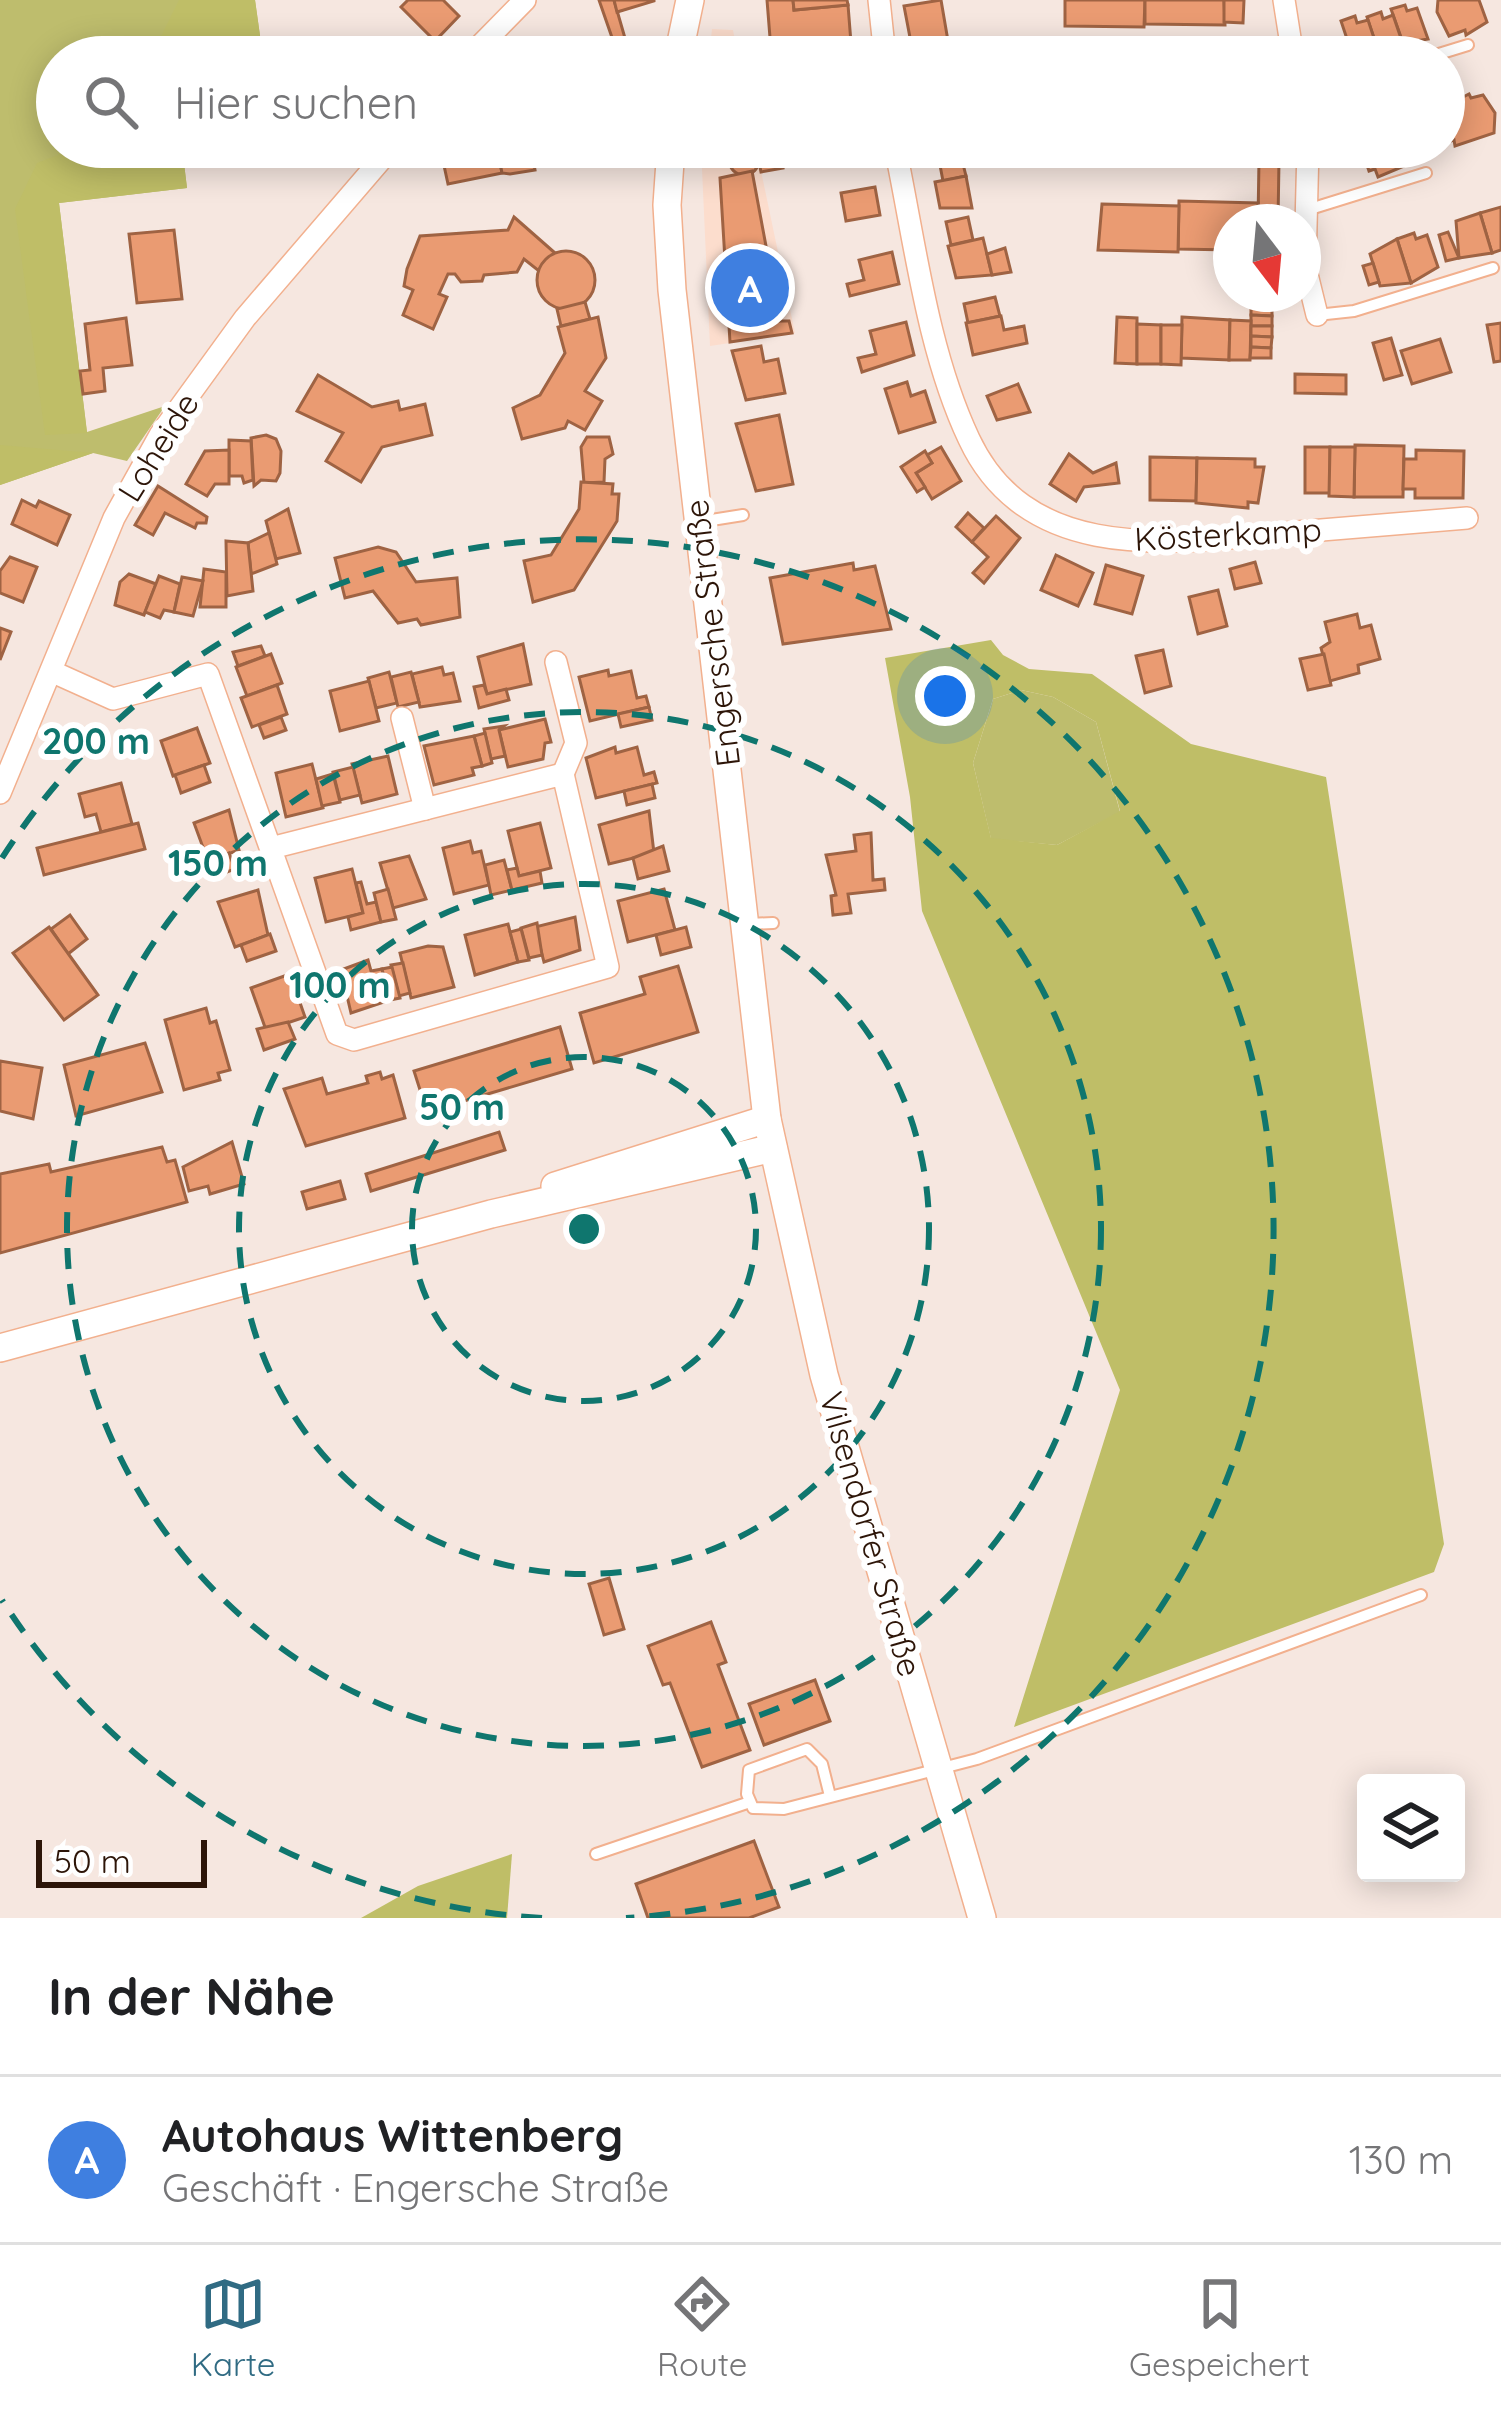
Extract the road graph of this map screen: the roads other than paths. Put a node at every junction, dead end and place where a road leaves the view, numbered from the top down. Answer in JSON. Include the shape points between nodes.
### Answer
{"nodes":[{"id":1,"x":525,"y":0,"type":"edge"},
{"id":2,"x":690,"y":0,"type":"edge"},
{"id":3,"x":879,"y":0,"type":"edge"},
{"id":4,"x":1284,"y":0,"type":"edge"},
{"id":5,"x":490,"y":36,"type":"edge"},
{"id":6,"x":682,"y":36,"type":"edge"},
{"id":7,"x":883,"y":36,"type":"edge"},
{"id":8,"x":1290,"y":36,"type":"edge"},
{"id":9,"x":1468,"y":45,"type":"dead end"},
{"id":10,"x":1465,"y":46,"type":"edge"},
{"id":11,"x":374,"y":168,"type":"edge"},
{"id":12,"x":670,"y":168,"type":"edge"},
{"id":13,"x":899,"y":168,"type":"edge"},
{"id":14,"x":1308,"y":168,"type":"edge"},
{"id":15,"x":1426,"y":173,"type":"dead end"},
{"id":16,"x":1307,"y":204,"type":"edge"},
{"id":17,"x":1321,"y":206,"type":"edge"},
{"id":18,"x":1493,"y":268,"type":"dead end"},
{"id":19,"x":1316,"y":312,"type":"edge"},
{"id":20,"x":1317,"y":315,"type":"joint"},
{"id":21,"x":743,"y":515,"type":"dead end"},
{"id":22,"x":1467,"y":518,"type":"dead end"},
{"id":23,"x":699,"y":522,"type":"junction"},
{"id":24,"x":556,"y":662,"type":"dead end"},
{"id":25,"x":53,"y":672,"type":"junction"},
{"id":26,"x":402,"y":718,"type":"dead end"},
{"id":27,"x":562,"y":774,"type":"junction"},
{"id":28,"x":0,"y":793,"type":"edge"},
{"id":29,"x":425,"y":809,"type":"junction"},
{"id":30,"x":272,"y":848,"type":"junction"},
{"id":31,"x":767,"y":1119,"type":"junction"},
{"id":32,"x":772,"y":1148,"type":"junction"},
{"id":33,"x":490,"y":1214,"type":"junction"},
{"id":34,"x":0,"y":1348,"type":"edge"},
{"id":35,"x":1421,"y":1595,"type":"dead end"},
{"id":36,"x":940,"y":1771,"type":"junction"},
{"id":37,"x":830,"y":1796,"type":"junction"},
{"id":38,"x":750,"y":1802,"type":"junction"},
{"id":39,"x":596,"y":1854,"type":"dead end"},
{"id":40,"x":982,"y":1918,"type":"edge"}],
"edges":[{"from":1,"to":5,"type":"street"},
{"from":2,"to":6,"type":"main road"},
{"from":3,"to":7,"type":"street"},
{"from":4,"to":8,"type":"street"},
{"from":9,"to":10,"type":"lane"},
{"from":11,"to":25,"type":"street","name":"Loheide","via":[[245,318],[160,435],[114,518]]},
{"from":12,"to":23,"type":"main road","name":"Engersche Straße","via":[[672,290]]},
{"from":13,"to":22,"type":"street","name":"Kösterkamp","via":[[932,321],[968,438],[987,470],[1028,508],[1067,529],[1143,546]]},
{"from":14,"to":16,"type":"street"},
{"from":15,"to":17,"type":"lane"},
{"from":18,"to":20,"type":"lane"},
{"from":19,"to":20,"type":"street"},
{"from":21,"to":23,"type":"lane"},
{"from":23,"to":31,"type":"main road","name":"Engersche Straße","via":[[759,924]]},
{"from":24,"to":27,"type":"street","via":[[576,742]]},
{"from":25,"to":28,"type":"street","name":"Loheide"},
{"from":25,"to":30,"type":"street","via":[[113,699],[208,674]]},
{"from":26,"to":29,"type":"street"},
{"from":27,"to":29,"type":"street"},
{"from":27,"to":30,"type":"street","via":[[608,968],[354,1040],[338,1034]]},
{"from":29,"to":30,"type":"street"},
{"from":31,"to":32,"type":"main road","name":"Engersche Straße"},
{"from":31,"to":33,"type":"main road"},
{"from":32,"to":33,"type":"main road"},
{"from":32,"to":36,"type":"main road","name":"Vilsendorfer Straße","via":[[824,1375]]},
{"from":33,"to":34,"type":"main road"},
{"from":35,"to":36,"type":"lane"},
{"from":36,"to":37,"type":"lane"},
{"from":36,"to":40,"type":"main road","name":"Vilsendorfer Straße"},
{"from":37,"to":38,"type":"lane","via":[[784,1809]]},
{"from":37,"to":38,"type":"lane","via":[[822,1764],[807,1749],[749,1770]]},
{"from":38,"to":39,"type":"lane"}]}
